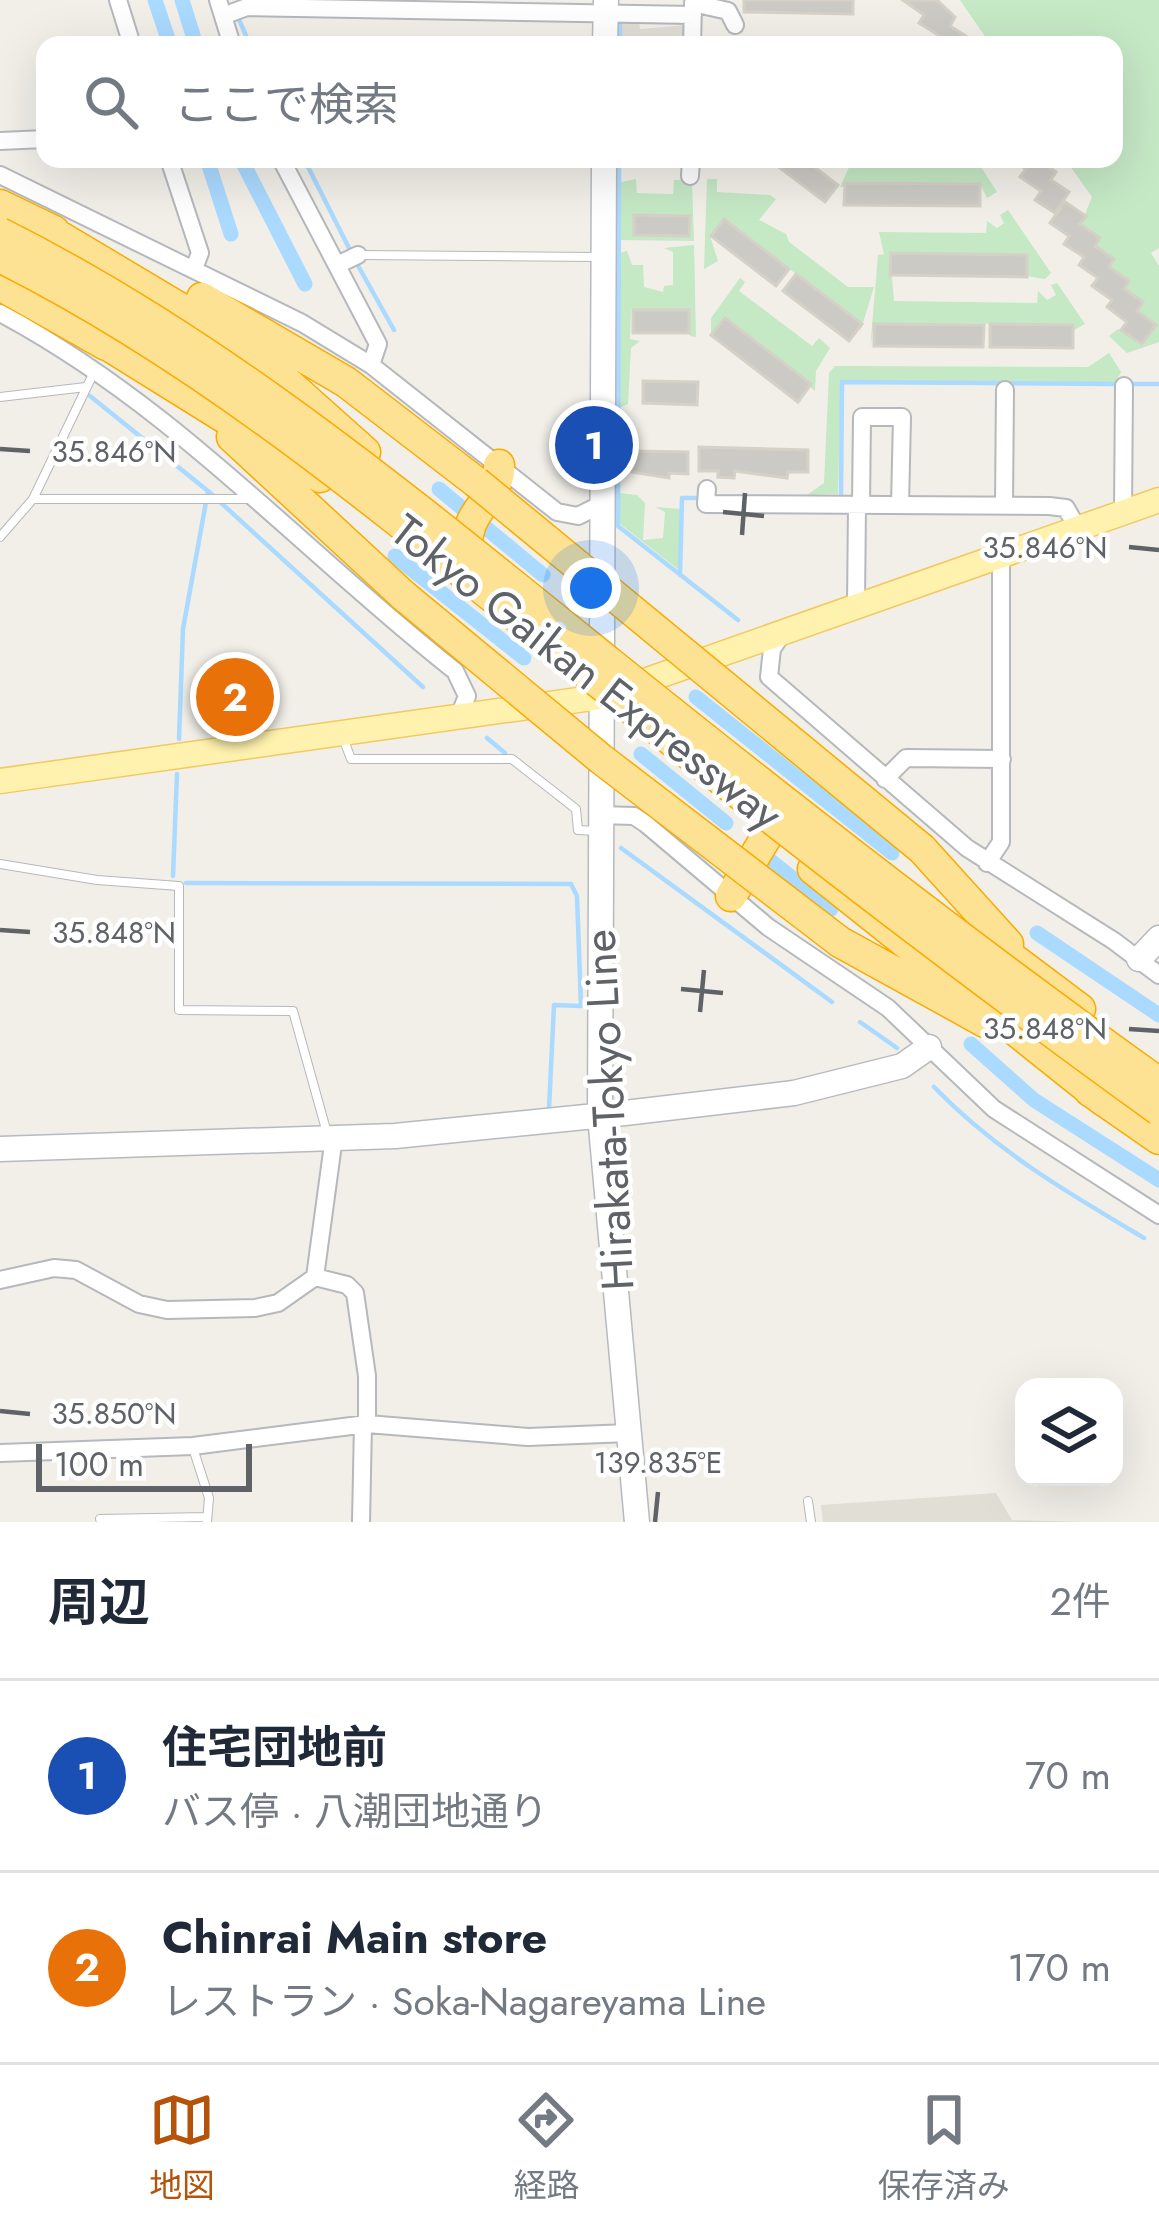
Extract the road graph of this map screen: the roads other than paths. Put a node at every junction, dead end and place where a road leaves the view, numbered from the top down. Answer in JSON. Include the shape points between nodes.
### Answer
{"nodes":[{"id":1,"x":118,"y":0,"type":"edge"},
{"id":2,"x":606,"y":6,"type":"edge"},
{"id":3,"x":693,"y":6,"type":"edge"},
{"id":4,"x":227,"y":9,"type":"edge"},
{"id":5,"x":735,"y":25,"type":"dead end"},
{"id":6,"x":129,"y":36,"type":"edge"},
{"id":7,"x":605,"y":36,"type":"edge"},
{"id":8,"x":692,"y":36,"type":"edge"},
{"id":9,"x":36,"y":140,"type":"edge"},
{"id":10,"x":0,"y":141,"type":"edge"},
{"id":11,"x":172,"y":168,"type":"edge"},
{"id":12,"x":287,"y":168,"type":"edge"},
{"id":13,"x":604,"y":168,"type":"edge"},
{"id":14,"x":0,"y":175,"type":"edge"},
{"id":15,"x":0,"y":206,"type":"edge"},
{"id":16,"x":37,"y":223,"type":"junction"},
{"id":17,"x":0,"y":233,"type":"edge"},
{"id":18,"x":0,"y":257,"type":"edge"},
{"id":19,"x":604,"y":257,"type":"junction"},
{"id":20,"x":349,"y":259,"type":"junction"},
{"id":21,"x":195,"y":266,"type":"junction"},
{"id":22,"x":0,"y":285,"type":"edge"},
{"id":23,"x":0,"y":314,"type":"edge"},
{"id":24,"x":90,"y":334,"type":"junction"},
{"id":25,"x":371,"y":365,"type":"junction"},
{"id":26,"x":96,"y":369,"type":"junction"},
{"id":27,"x":88,"y":386,"type":"junction"},
{"id":28,"x":1124,"y":386,"type":"dead end"},
{"id":29,"x":1005,"y":390,"type":"dead end"},
{"id":30,"x":0,"y":397,"type":"edge"},
{"id":31,"x":488,"y":474,"type":"junction"},
{"id":32,"x":706,"y":489,"type":"dead end"},
{"id":33,"x":258,"y":498,"type":"junction"},
{"id":34,"x":33,"y":500,"type":"junction"},
{"id":35,"x":1159,"y":500,"type":"edge"},
{"id":36,"x":604,"y":503,"type":"junction"},
{"id":37,"x":859,"y":505,"type":"junction"},
{"id":38,"x":900,"y":505,"type":"junction"},
{"id":39,"x":1004,"y":506,"type":"junction"},
{"id":40,"x":1123,"y":513,"type":"junction"},
{"id":41,"x":1078,"y":529,"type":"junction"},
{"id":42,"x":468,"y":535,"type":"junction"},
{"id":43,"x":0,"y":537,"type":"edge"},
{"id":44,"x":1001,"y":554,"type":"junction"},
{"id":45,"x":856,"y":605,"type":"junction"},
{"id":46,"x":785,"y":631,"type":"junction"},
{"id":47,"x":600,"y":638,"type":"junction"},
{"id":48,"x":651,"y":680,"type":"junction"},
{"id":49,"x":599,"y":697,"type":"junction"},
{"id":50,"x":458,"y":719,"type":"junction"},
{"id":51,"x":341,"y":734,"type":"junction"},
{"id":52,"x":1002,"y":759,"type":"junction"},
{"id":53,"x":885,"y":779,"type":"junction"},
{"id":54,"x":0,"y":781,"type":"edge"},
{"id":55,"x":599,"y":823,"type":"junction"},
{"id":56,"x":768,"y":834,"type":"junction"},
{"id":57,"x":987,"y":862,"type":"junction"},
{"id":58,"x":0,"y":864,"type":"edge"},
{"id":59,"x":731,"y":896,"type":"junction"},
{"id":60,"x":1159,"y":938,"type":"edge"},
{"id":61,"x":1138,"y":959,"type":"junction"},
{"id":62,"x":1036,"y":974,"type":"junction"},
{"id":63,"x":1159,"y":975,"type":"edge"},
{"id":64,"x":929,"y":1047,"type":"junction"},
{"id":65,"x":1159,"y":1065,"type":"edge"},
{"id":66,"x":1159,"y":1083,"type":"edge"},
{"id":67,"x":1104,"y":1101,"type":"junction"},
{"id":68,"x":1159,"y":1109,"type":"edge"},
{"id":69,"x":600,"y":1116,"type":"junction"},
{"id":70,"x":331,"y":1137,"type":"junction"},
{"id":71,"x":1159,"y":1139,"type":"edge"},
{"id":72,"x":0,"y":1149,"type":"edge"},
{"id":73,"x":1159,"y":1215,"type":"edge"},
{"id":74,"x":315,"y":1277,"type":"junction"},
{"id":75,"x":0,"y":1280,"type":"edge"},
{"id":76,"x":365,"y":1424,"type":"junction"},
{"id":77,"x":629,"y":1433,"type":"junction"},
{"id":78,"x":193,"y":1446,"type":"junction"},
{"id":79,"x":0,"y":1453,"type":"edge"},
{"id":80,"x":808,"y":1501,"type":"dead end"},
{"id":81,"x":100,"y":1519,"type":"edge"},
{"id":82,"x":207,"y":1519,"type":"edge"},
{"id":83,"x":362,"y":1522,"type":"edge"},
{"id":84,"x":637,"y":1522,"type":"edge"},
{"id":85,"x":811,"y":1522,"type":"edge"}],
"edges":[{"from":1,"to":6,"type":"street"},
{"from":2,"to":3,"type":"street"},
{"from":2,"to":4,"type":"street"},
{"from":2,"to":7,"type":"street"},
{"from":3,"to":5,"type":"street","via":[[728,11]]},
{"from":3,"to":8,"type":"street"},
{"from":9,"to":10,"type":"street"},
{"from":11,"to":21,"type":"street","via":[[200,254]]},
{"from":12,"to":20,"type":"street"},
{"from":13,"to":19,"type":"street","name":"Hirakata-Tokyo Line"},
{"from":14,"to":21,"type":"street"},
{"from":15,"to":16,"type":"highway"},
{"from":16,"to":31,"type":"highway","via":[[276,337]]},
{"from":16,"to":42,"type":"highway","via":[[252,351]]},
{"from":17,"to":66,"type":"highway","name":"Tokyo Gaikan Expressway","bridge":true,"via":[[148,312],[266,392],[787,805]]},
{"from":18,"to":68,"type":"highway","name":"Tokyo Gaikan Expressway","bridge":true,"via":[[138,332],[258,414],[786,831]]},
{"from":19,"to":20,"type":"lane"},
{"from":19,"to":36,"type":"street","name":"Hirakata-Tokyo Line"},
{"from":20,"to":25,"type":"street","via":[[378,344]]},
{"from":21,"to":25,"type":"street"},
{"from":22,"to":24,"type":"highway"},
{"from":23,"to":26,"type":"street"},
{"from":24,"to":49,"type":"highway","via":[[324,479]]},
{"from":24,"to":67,"type":"highway","bridge":true,"via":[[243,446],[404,596],[840,942],[1020,1041]]},
{"from":25,"to":31,"type":"street"},
{"from":26,"to":27,"type":"lane"},
{"from":26,"to":33,"type":"street"},
{"from":27,"to":30,"type":"lane"},
{"from":27,"to":34,"type":"lane"},
{"from":28,"to":40,"type":"street"},
{"from":29,"to":39,"type":"street"},
{"from":31,"to":36,"type":"street","via":[[569,516]]},
{"from":31,"to":42,"type":"highway","via":[[496,486]]},
{"from":31,"to":62,"type":"highway","bridge":true,"via":[[922,850]]},
{"from":32,"to":37,"type":"street","via":[[706,504]]},
{"from":33,"to":34,"type":"lane"},
{"from":33,"to":50,"type":"street","via":[[454,671],[466,696]]},
{"from":34,"to":43,"type":"lane"},
{"from":35,"to":40,"type":"main road"},
{"from":36,"to":47,"type":"street","name":"Hirakata-Tokyo Line"},
{"from":37,"to":38,"type":"street"},
{"from":37,"to":38,"type":"street","via":[[862,417],[902,417]]},
{"from":37,"to":45,"type":"street"},
{"from":38,"to":39,"type":"street"},
{"from":39,"to":41,"type":"street","via":[[1066,508]]},
{"from":40,"to":41,"type":"main road"},
{"from":41,"to":44,"type":"main road"},
{"from":42,"to":47,"type":"highway"},
{"from":44,"to":45,"type":"main road"},
{"from":44,"to":52,"type":"street"},
{"from":45,"to":46,"type":"main road"},
{"from":46,"to":48,"type":"main road"},
{"from":46,"to":53,"type":"street","via":[[772,649],[769,677]]},
{"from":47,"to":48,"type":"highway"},
{"from":47,"to":49,"type":"street","name":"Hirakata-Tokyo Line"},
{"from":48,"to":49,"type":"main road"},
{"from":48,"to":62,"type":"highway"},
{"from":49,"to":50,"type":"main road"},
{"from":49,"to":55,"type":"street","name":"Hirakata-Tokyo Line"},
{"from":49,"to":56,"type":"highway"},
{"from":50,"to":51,"type":"main road"},
{"from":51,"to":54,"type":"main road"},
{"from":51,"to":55,"type":"lane","via":[[351,759],[512,759],[576,809],[578,830]]},
{"from":52,"to":53,"type":"street","via":[[906,758]]},
{"from":52,"to":57,"type":"street","via":[[1001,842]]},
{"from":53,"to":57,"type":"street"},
{"from":55,"to":59,"type":"street","via":[[634,816]]},
{"from":55,"to":69,"type":"street","name":"Hirakata-Tokyo Line"},
{"from":56,"to":59,"type":"highway"},
{"from":56,"to":67,"type":"highway"},
{"from":57,"to":61,"type":"street"},
{"from":58,"to":70,"type":"lane","via":[[179,886],[179,1010],[292,1012]]},
{"from":59,"to":64,"type":"street","via":[[888,1008]]},
{"from":60,"to":61,"type":"street"},
{"from":61,"to":63,"type":"street"},
{"from":62,"to":65,"type":"highway"},
{"from":64,"to":69,"type":"street","via":[[902,1066],[794,1093]]},
{"from":64,"to":73,"type":"street","via":[[994,1109]]},
{"from":67,"to":71,"type":"highway"},
{"from":69,"to":70,"type":"street"},
{"from":69,"to":77,"type":"street","name":"Hirakata-Tokyo Line"},
{"from":70,"to":72,"type":"street"},
{"from":70,"to":74,"type":"street"},
{"from":74,"to":75,"type":"street","via":[[278,1303],[167,1310],[76,1270]]},
{"from":74,"to":76,"type":"street","via":[[355,1293]]},
{"from":76,"to":77,"type":"street","via":[[528,1437]]},
{"from":76,"to":78,"type":"street"},
{"from":76,"to":83,"type":"street"},
{"from":77,"to":84,"type":"street","name":"Hirakata-Tokyo Line"},
{"from":78,"to":79,"type":"street"},
{"from":78,"to":82,"type":"lane"},
{"from":80,"to":85,"type":"lane"},
{"from":81,"to":82,"type":"lane"}]}
